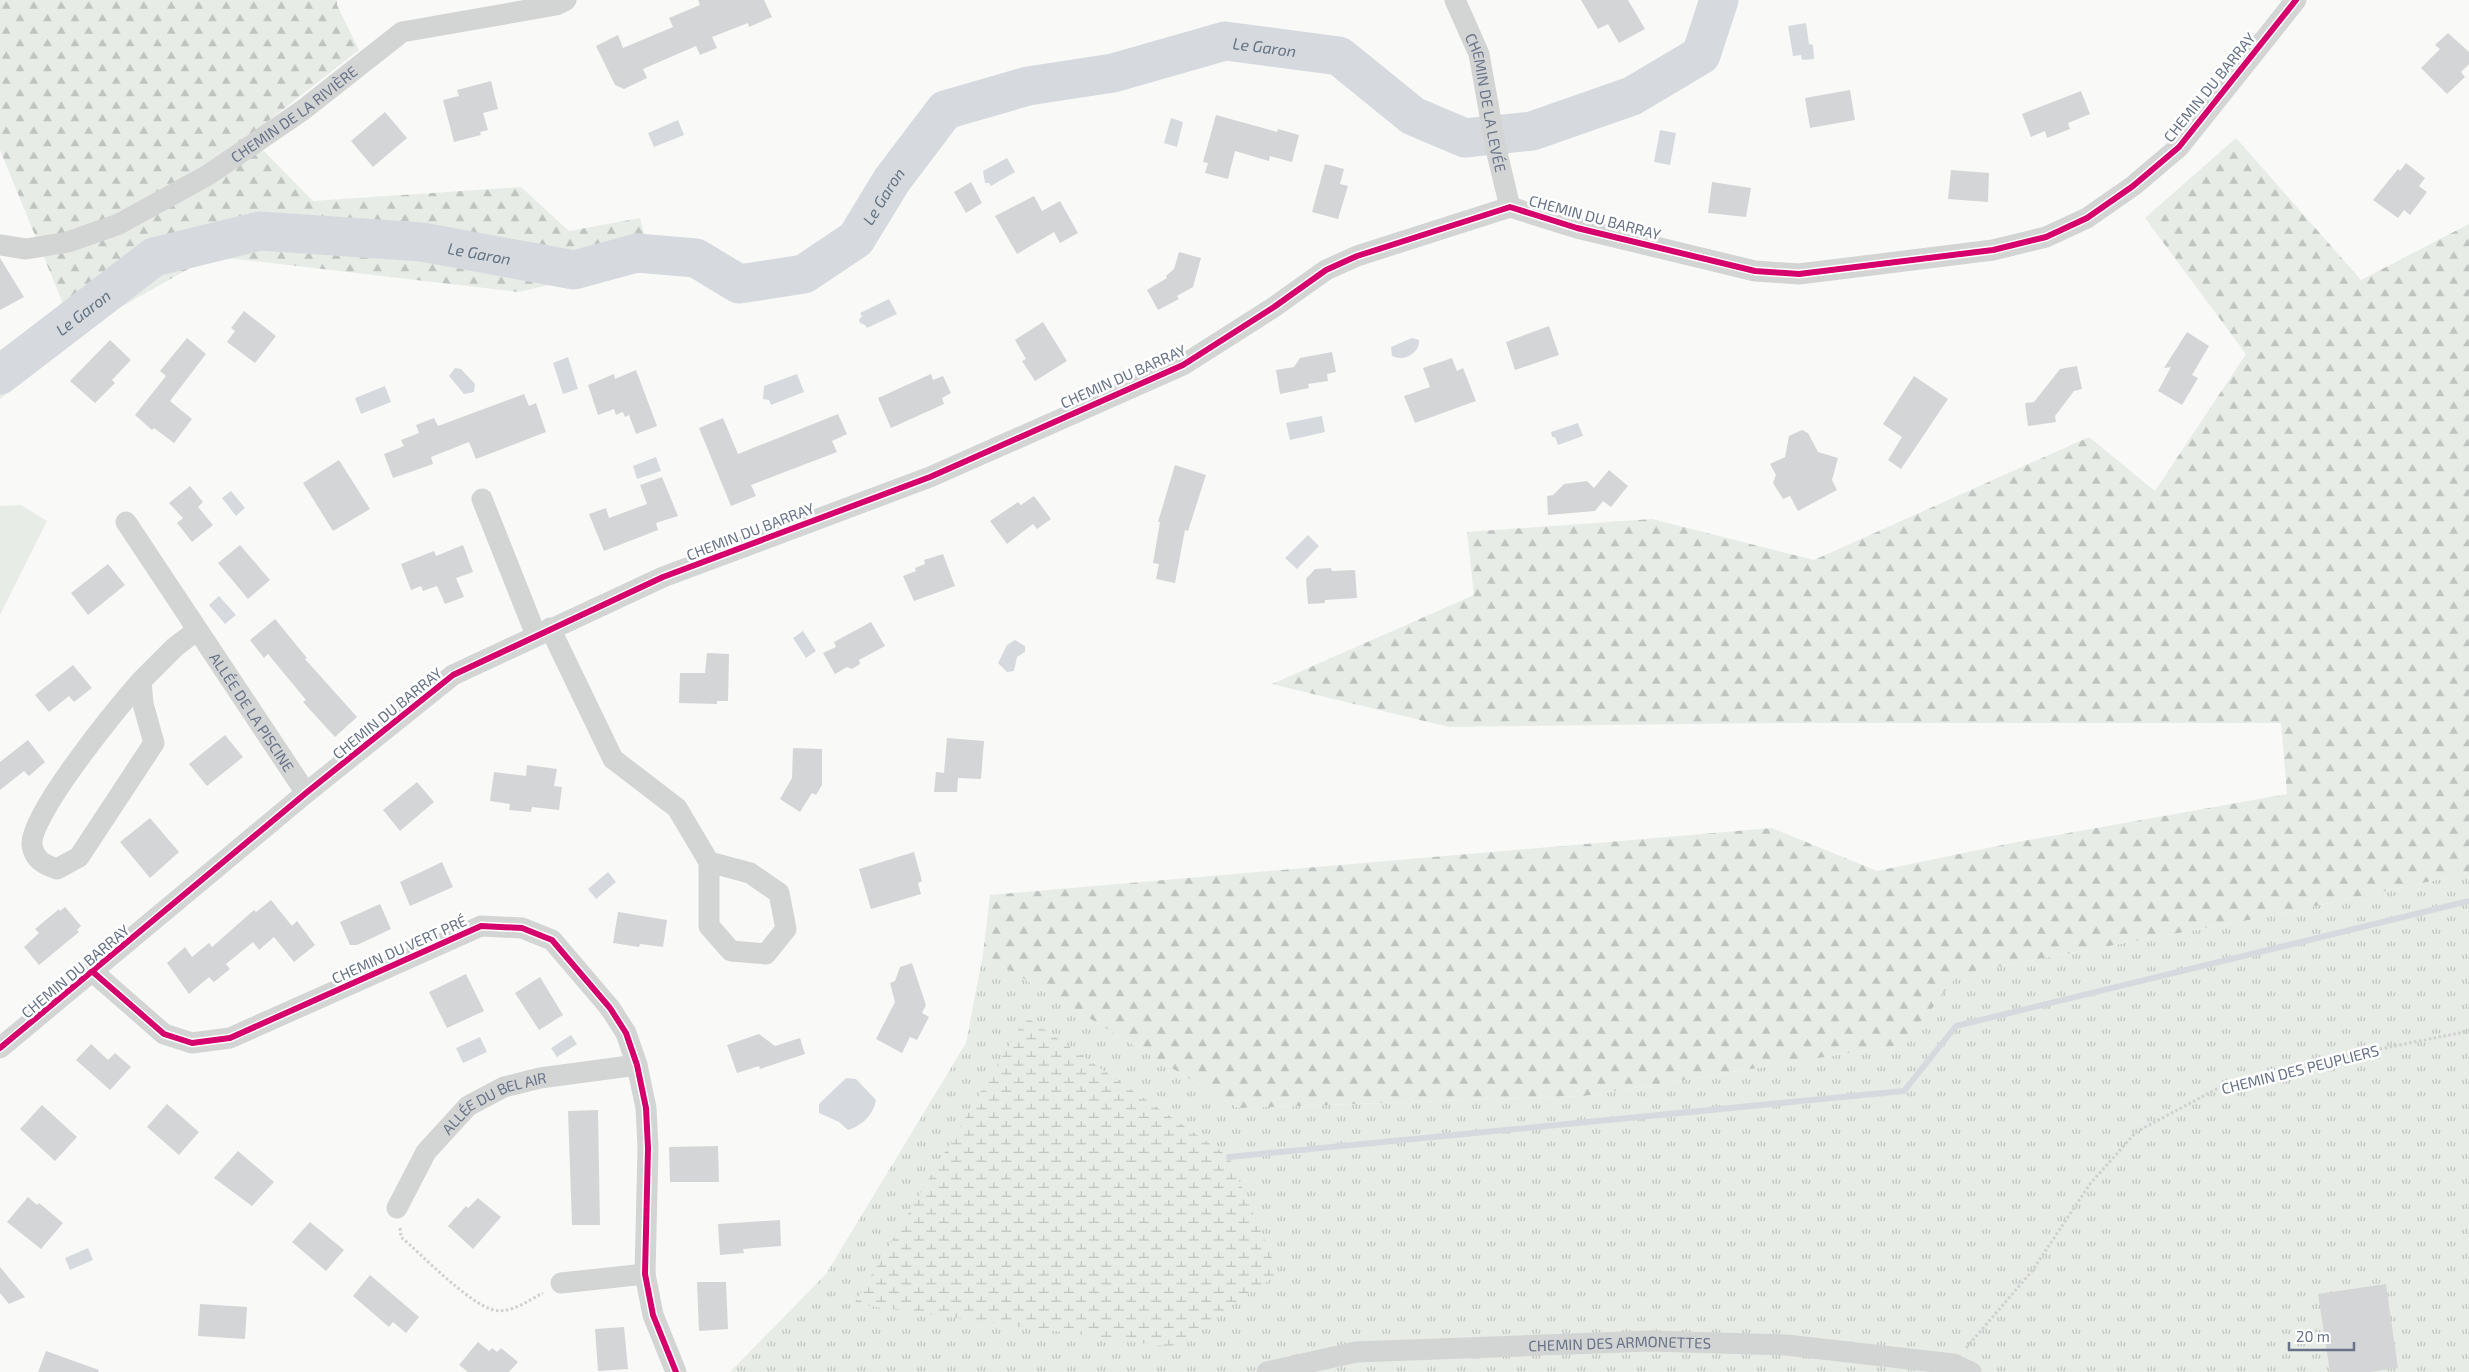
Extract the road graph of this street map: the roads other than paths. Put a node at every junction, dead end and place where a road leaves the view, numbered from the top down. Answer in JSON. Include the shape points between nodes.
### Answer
{"nodes":[{"id":1,"x":566,"y":0,"type":"edge"},
{"id":2,"x":1455,"y":0,"type":"edge"},
{"id":3,"x":2296,"y":0,"type":"edge"},
{"id":4,"x":1510,"y":207,"type":"junction"},
{"id":5,"x":0,"y":245,"type":"edge"},
{"id":6,"x":482,"y":499,"type":"dead end"},
{"id":7,"x":126,"y":522,"type":"dead end"},
{"id":8,"x":196,"y":631,"type":"junction"},
{"id":9,"x":543,"y":632,"type":"junction"},
{"id":10,"x":141,"y":681,"type":"junction"},
{"id":11,"x":306,"y":793,"type":"junction"},
{"id":12,"x":709,"y":862,"type":"junction"},
{"id":13,"x":94,"y":972,"type":"junction"},
{"id":14,"x":0,"y":1048,"type":"edge"},
{"id":15,"x":637,"y":1065,"type":"junction"},
{"id":16,"x":397,"y":1208,"type":"road end"},
{"id":17,"x":645,"y":1274,"type":"junction"},
{"id":18,"x":561,"y":1283,"type":"road end"},
{"id":19,"x":1962,"y":1368,"type":"edge"},
{"id":20,"x":676,"y":1372,"type":"edge"},
{"id":21,"x":1267,"y":1372,"type":"edge"}],
"edges":[{"from":1,"to":5,"type":"street","name":"CHEMIN DE LA RIVIÈRE","via":[[556,5],[402,32],[303,110],[208,174],[119,224],[68,242],[26,249]]},
{"from":2,"to":4,"type":"street","name":"CHEMIN DE LA LEVÉE","via":[[1478,54]]},
{"from":3,"to":4,"type":"street","name":"CHEMIN DU BARRAY","via":[[2179,147],[2133,186],[2087,218],[2038,239],[1993,250],[1799,274],[1755,271],[1577,228]]},
{"from":4,"to":9,"type":"street","name":"CHEMIN DU BARRAY","via":[[1357,256],[1326,270],[1183,365],[930,477],[663,577]]},
{"from":6,"to":9,"type":"street"},
{"from":7,"to":8,"type":"street","name":"ALLÉE DE LA PISCINE"},
{"from":8,"to":10,"type":"street"},
{"from":8,"to":11,"type":"street","name":"ALLÉE DE LA PISCINE"},
{"from":9,"to":11,"type":"street","name":"CHEMIN DU BARRAY","via":[[453,675]]},
{"from":9,"to":12,"type":"street","via":[[613,759],[677,808]]},
{"from":10,"to":10,"type":"street","via":[[143,704],[154,743],[79,857],[58,870],[45,865],[36,856],[32,844],[37,823],[83,752]]},
{"from":11,"to":13,"type":"street","name":"CHEMIN DU BARRAY"},
{"from":12,"to":12,"type":"street","via":[[709,926],[731,951],[766,954],[786,929],[779,893],[750,873]]},
{"from":13,"to":14,"type":"street","name":"CHEMIN DU BARRAY"},
{"from":13,"to":15,"type":"street","name":"CHEMIN DU VERT PRÉ","via":[[164,1034],[192,1043],[230,1038],[481,926],[522,928],[552,940],[610,1008],[626,1033]]},
{"from":15,"to":16,"type":"street","name":"ALLÉE DU BEL AIR","via":[[540,1078],[504,1088],[468,1106],[426,1152]]},
{"from":15,"to":17,"type":"street","name":"CHEMIN DU VERT PRÉ","via":[[646,1108],[648,1148]]},
{"from":17,"to":18,"type":"street"},
{"from":17,"to":20,"type":"street","name":"CHEMIN DU VERT PRÉ","via":[[653,1315]]},
{"from":19,"to":21,"type":"street","name":"CHEMIN DES ARMONETTES","via":[[1786,1345],[1650,1341],[1356,1352]]}]}
